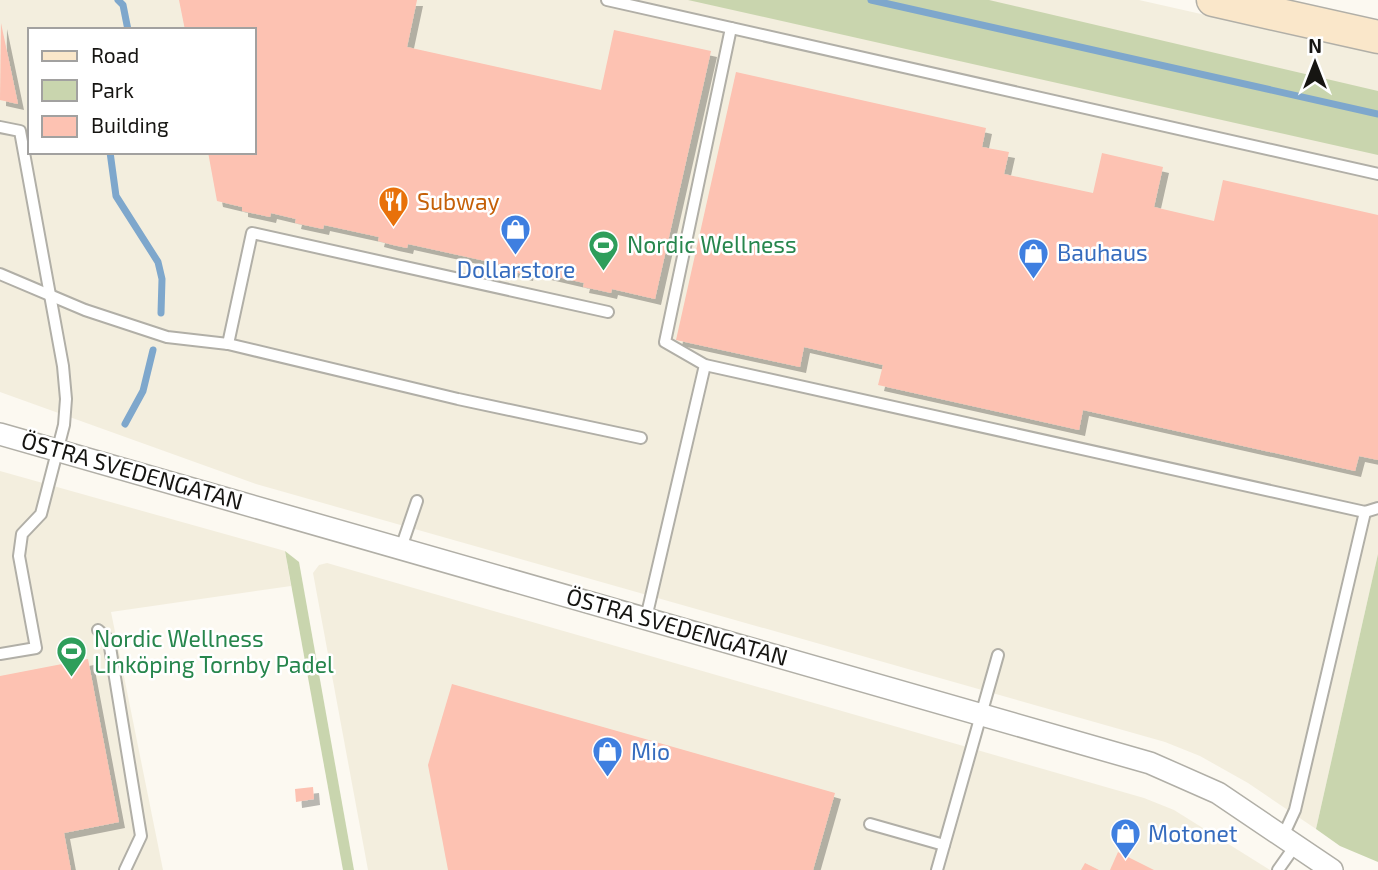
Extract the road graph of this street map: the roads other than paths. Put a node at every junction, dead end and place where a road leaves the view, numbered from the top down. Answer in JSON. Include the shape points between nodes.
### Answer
{"nodes":[{"id":1,"x":607,"y":0,"type":"edge"},
{"id":2,"x":1213,"y":0,"type":"edge"},
{"id":3,"x":731,"y":28,"type":"junction"},
{"id":4,"x":1378,"y":37,"type":"edge"},
{"id":5,"x":0,"y":127,"type":"edge"},
{"id":6,"x":1378,"y":174,"type":"edge"},
{"id":7,"x":0,"y":274,"type":"edge"},
{"id":8,"x":49,"y":293,"type":"junction"},
{"id":9,"x":608,"y":312,"type":"dead end"},
{"id":10,"x":228,"y":344,"type":"junction"},
{"id":11,"x":705,"y":365,"type":"junction"},
{"id":12,"x":0,"y":433,"type":"edge"},
{"id":13,"x":641,"y":438,"type":"dead end"},
{"id":14,"x":58,"y":450,"type":"junction"},
{"id":15,"x":417,"y":501,"type":"dead end"},
{"id":16,"x":1378,"y":508,"type":"edge"},
{"id":17,"x":1365,"y":512,"type":"junction"},
{"id":18,"x":401,"y":548,"type":"junction"},
{"id":19,"x":646,"y":618,"type":"junction"},
{"id":20,"x":98,"y":630,"type":"dead end"},
{"id":21,"x":0,"y":654,"type":"edge"},
{"id":22,"x":998,"y":655,"type":"dead end"},
{"id":23,"x":981,"y":714,"type":"junction"},
{"id":24,"x":870,"y":824,"type":"dead end"},
{"id":25,"x":1289,"y":841,"type":"junction"},
{"id":26,"x":944,"y":845,"type":"junction"},
{"id":27,"x":125,"y":870,"type":"edge"},
{"id":28,"x":937,"y":870,"type":"edge"},
{"id":29,"x":1278,"y":870,"type":"edge"},
{"id":30,"x":1332,"y":870,"type":"edge"}],
"edges":[{"from":1,"to":3,"type":"lane"},
{"from":2,"to":4,"type":"main road"},
{"from":3,"to":6,"type":"lane"},
{"from":3,"to":11,"type":"lane","via":[[665,342]]},
{"from":5,"to":8,"type":"lane","via":[[20,131]]},
{"from":7,"to":8,"type":"lane"},
{"from":8,"to":10,"type":"lane","via":[[167,337]]},
{"from":8,"to":14,"type":"lane","via":[[66,399]]},
{"from":9,"to":10,"type":"lane","via":[[252,233]]},
{"from":10,"to":13,"type":"lane"},
{"from":11,"to":17,"type":"lane"},
{"from":11,"to":19,"type":"lane"},
{"from":12,"to":14,"type":"street","name":"ÖSTRA SVEDENGATAN"},
{"from":14,"to":18,"type":"street","name":"ÖSTRA SVEDENGATAN"},
{"from":14,"to":21,"type":"lane","via":[[41,514],[22,534],[19,556],[36,648]]},
{"from":15,"to":18,"type":"lane"},
{"from":16,"to":17,"type":"lane"},
{"from":17,"to":25,"type":"lane"},
{"from":18,"to":19,"type":"street","name":"ÖSTRA SVEDENGATAN"},
{"from":19,"to":23,"type":"street","name":"ÖSTRA SVEDENGATAN"},
{"from":20,"to":27,"type":"lane","via":[[110,647],[141,836]]},
{"from":22,"to":23,"type":"lane"},
{"from":23,"to":25,"type":"street","name":"ÖSTRA SVEDENGATAN","via":[[1183,775]]},
{"from":23,"to":26,"type":"lane"},
{"from":24,"to":26,"type":"lane"},
{"from":25,"to":29,"type":"lane"},
{"from":25,"to":30,"type":"street","name":"ÖSTRA SVEDENGATAN"},
{"from":26,"to":28,"type":"lane"}]}
